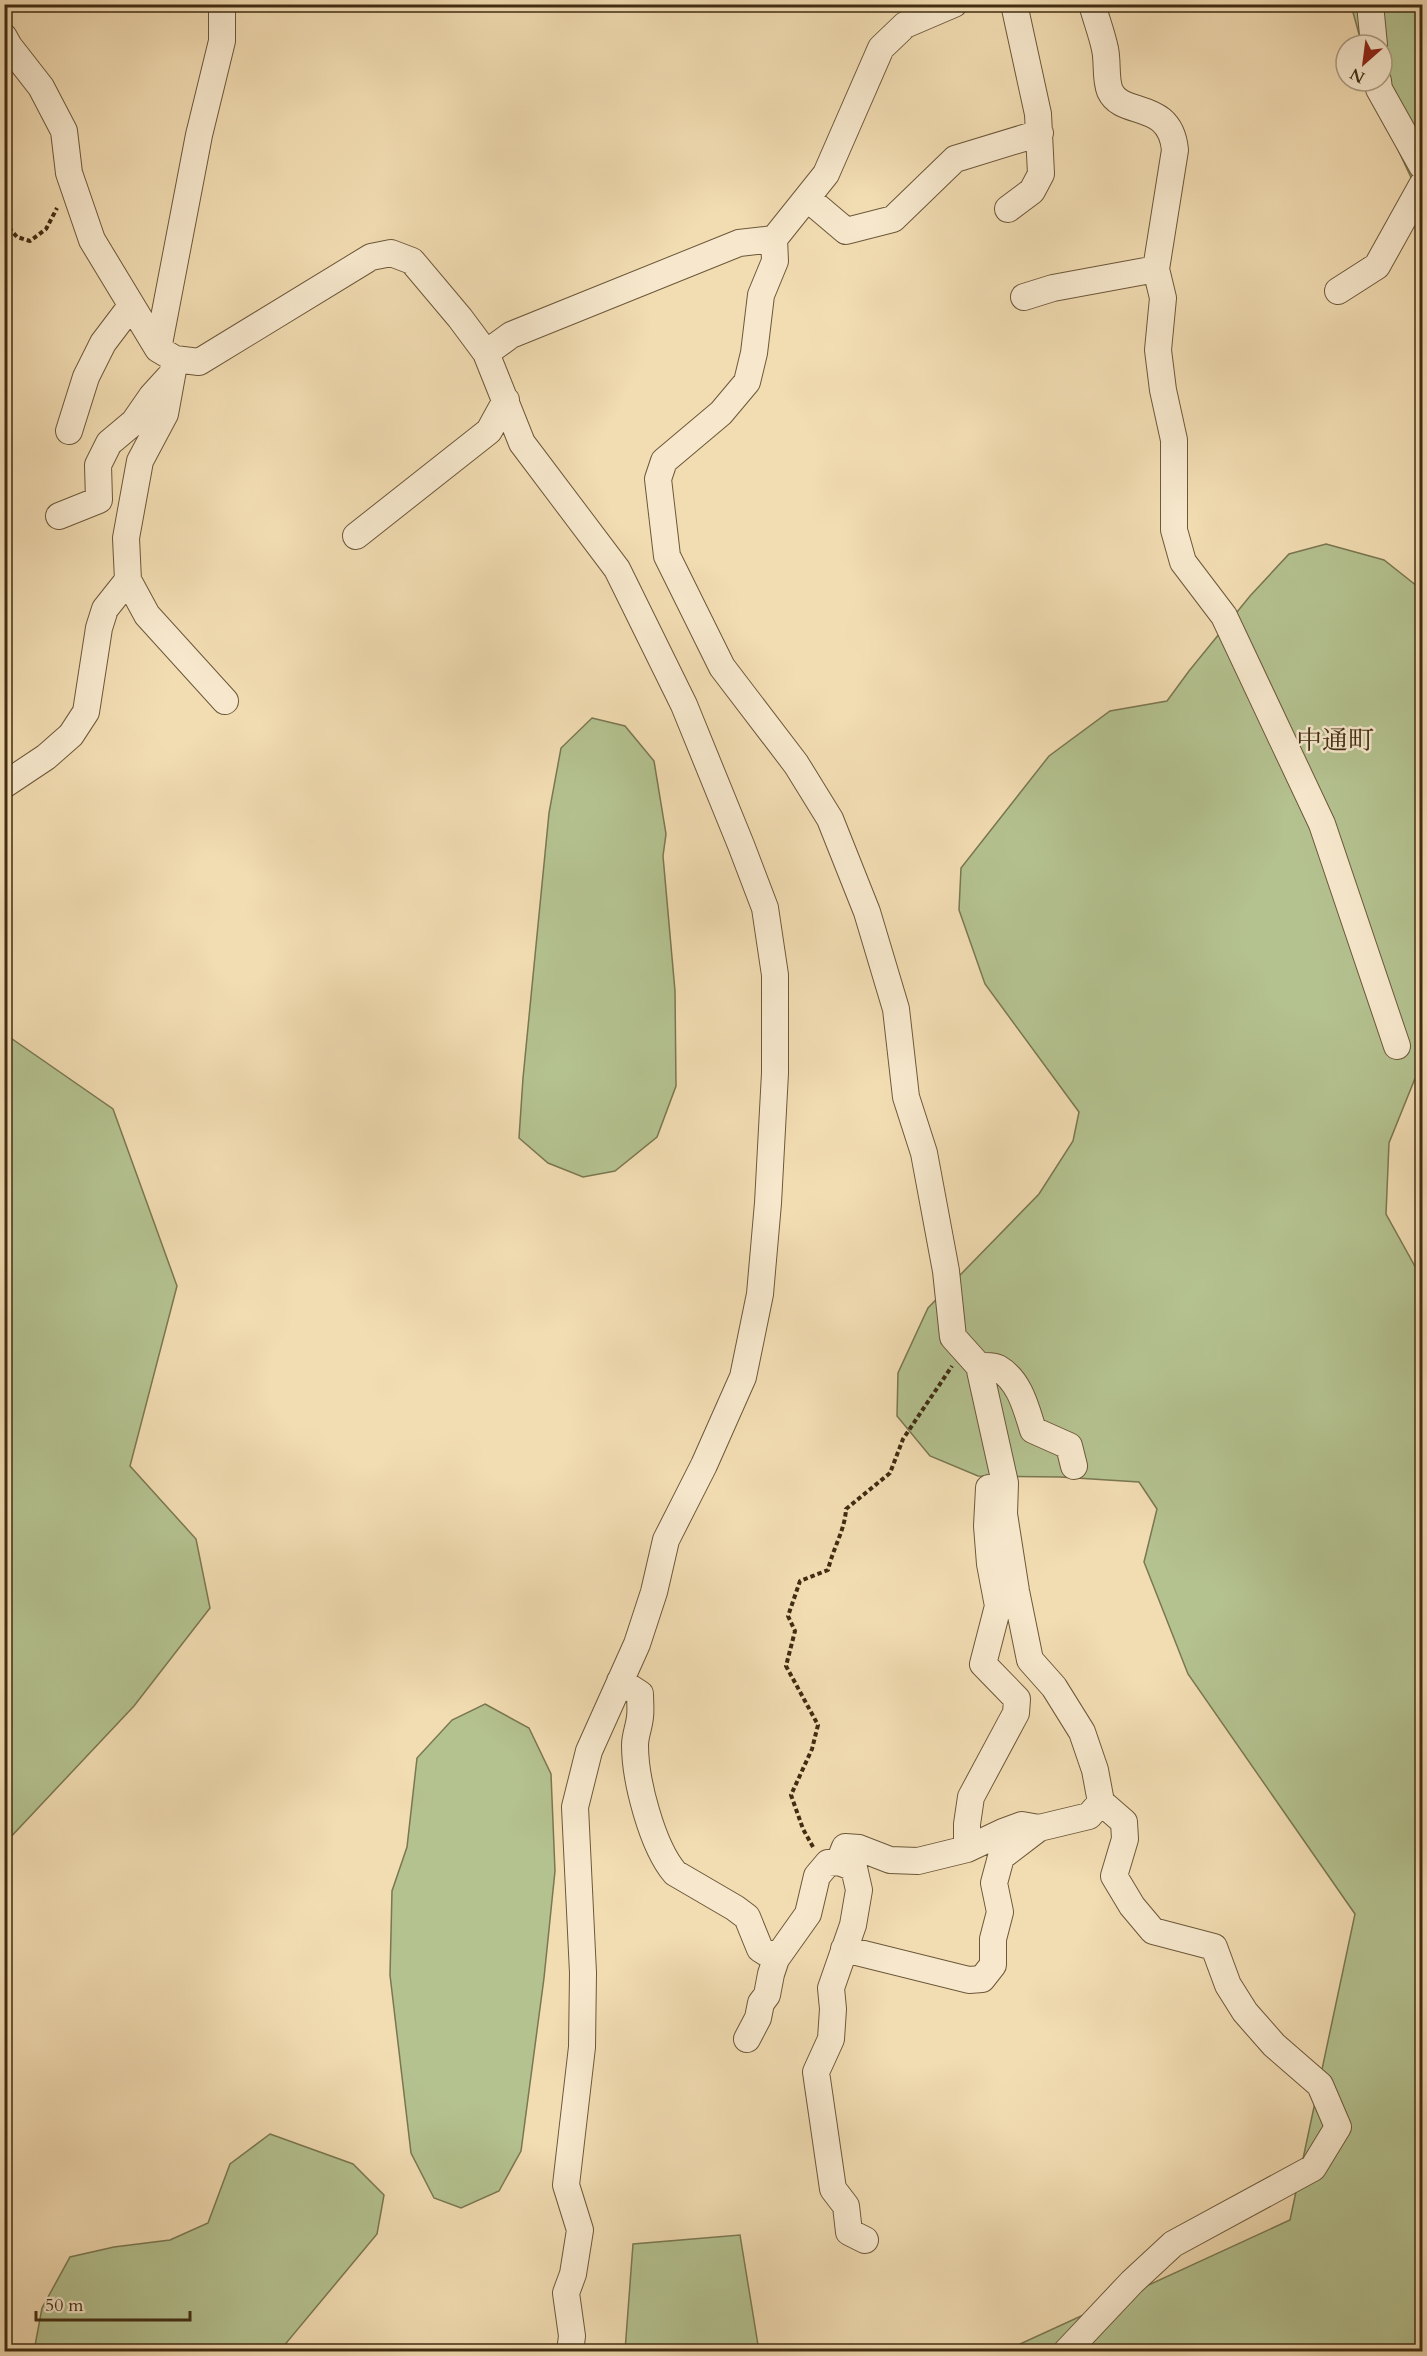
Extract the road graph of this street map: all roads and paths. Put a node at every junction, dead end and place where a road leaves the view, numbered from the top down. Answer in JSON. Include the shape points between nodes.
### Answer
{"nodes":[{"id":1,"x":222,"y":4,"type":"edge"},
{"id":2,"x":954,"y":4,"type":"edge"},
{"id":3,"x":1014,"y":4,"type":"edge"},
{"id":4,"x":1092,"y":4,"type":"edge"},
{"id":5,"x":1370,"y":4,"type":"edge"},
{"id":6,"x":1373,"y":33,"type":"edge"},
{"id":7,"x":4,"y":37,"type":"edge"},
{"id":8,"x":1381,"y":93,"type":"edge"},
{"id":9,"x":1040,"y":133,"type":"junction"},
{"id":10,"x":1422,"y":166,"type":"edge"},
{"id":11,"x":71,"y":181,"type":"junction"},
{"id":12,"x":1422,"y":185,"type":"edge"},
{"id":13,"x":807,"y":198,"type":"junction"},
{"id":14,"x":1008,"y":209,"type":"dead end"},
{"id":15,"x":4,"y":222,"type":"edge"},
{"id":16,"x":774,"y":239,"type":"junction"},
{"id":17,"x":1156,"y":269,"type":"junction"},
{"id":18,"x":1338,"y":291,"type":"dead end"},
{"id":19,"x":1024,"y":297,"type":"dead end"},
{"id":20,"x":131,"y":306,"type":"junction"},
{"id":21,"x":486,"y":353,"type":"junction"},
{"id":22,"x":168,"y":361,"type":"junction"},
{"id":23,"x":506,"y":400,"type":"junction"},
{"id":24,"x":69,"y":431,"type":"dead end"},
{"id":25,"x":59,"y":516,"type":"dead end"},
{"id":26,"x":356,"y":536,"type":"dead end"},
{"id":27,"x":128,"y":580,"type":"junction"},
{"id":28,"x":225,"y":701,"type":"dead end"},
{"id":29,"x":4,"y":785,"type":"edge"},
{"id":30,"x":1397,"y":1046,"type":"dead end"},
{"id":31,"x":971,"y":1356,"type":"junction"},
{"id":32,"x":992,"y":1426,"type":"junction"},
{"id":33,"x":1074,"y":1466,"type":"dead end"},
{"id":34,"x":620,"y":1681,"type":"junction"},
{"id":35,"x":1101,"y":1802,"type":"junction"},
{"id":36,"x":1039,"y":1828,"type":"junction"},
{"id":37,"x":967,"y":1849,"type":"junction"},
{"id":38,"x":832,"y":1864,"type":"junction"},
{"id":39,"x":844,"y":1949,"type":"junction"},
{"id":40,"x":776,"y":1959,"type":"junction"},
{"id":41,"x":747,"y":2038,"type":"dead end"},
{"id":42,"x":865,"y":2240,"type":"dead end"},
{"id":43,"x":570,"y":2352,"type":"edge"},
{"id":44,"x":1066,"y":2352,"type":"edge"}],
"edges":[{"from":1,"to":22,"type":"street","via":[[222,41],[199,135]]},
{"from":2,"to":13,"type":"street","via":[[905,25],[881,48],[826,174]]},
{"from":3,"to":9,"type":"street"},
{"from":4,"to":17,"type":"street","via":[[1105,51],[1110,92],[1118,100],[1161,119],[1173,133],[1175,150]]},
{"from":5,"to":6,"type":"street"},
{"from":7,"to":11,"type":"street","via":[[41,87],[64,131]]},
{"from":8,"to":10,"type":"street"},
{"from":9,"to":13,"type":"street","via":[[955,159],[893,219],[873,226],[846,231]]},
{"from":9,"to":14,"type":"street","via":[[1041,174],[1032,191]]},
{"from":11,"to":15,"type":"path","via":[[46,230],[30,241],[17,237]]},
{"from":11,"to":20,"type":"street","via":[[92,240]]},
{"from":12,"to":18,"type":"street","via":[[1377,266]]},
{"from":13,"to":16,"type":"street"},
{"from":16,"to":21,"type":"street","via":[[739,243],[511,335]]},
{"from":16,"to":31,"type":"street","via":[[775,261],[761,295],[747,382],[721,413],[664,461],[658,479],[667,556],[722,667],[796,764],[830,819],[867,912],[896,1009],[906,1097],[924,1153],[946,1271],[953,1337]]},
{"from":17,"to":19,"type":"street"},
{"from":17,"to":30,"type":"street","via":[[1163,298],[1158,350],[1162,390],[1174,440],[1174,530],[1183,562],[1224,616],[1322,824]]},
{"from":20,"to":22,"type":"street"},
{"from":20,"to":24,"type":"street","via":[[103,343],[86,377]]},
{"from":21,"to":22,"type":"street","via":[[412,261],[391,253],[371,257],[199,362]]},
{"from":21,"to":23,"type":"street"},
{"from":22,"to":25,"type":"street","via":[[152,396],[134,422],[109,443],[98,465],[99,500]]},
{"from":22,"to":27,"type":"street","via":[[165,414],[140,461],[126,538]]},
{"from":23,"to":26,"type":"street","via":[[489,431]]},
{"from":23,"to":34,"type":"street","via":[[522,443],[617,568],[684,705],[765,908],[775,975],[775,1073],[761,1282],[743,1377],[666,1540],[654,1592]]},
{"from":27,"to":28,"type":"street","via":[[147,615]]},
{"from":27,"to":29,"type":"street","via":[[105,609],[86,712],[71,735]]},
{"from":31,"to":32,"type":"street"},
{"from":31,"to":33,"type":"street","via":[[997,1367],[1014,1381],[1033,1431],[1069,1446]]},
{"from":31,"to":38,"type":"path","via":[[903,1439],[890,1473],[846,1509],[845,1524],[828,1570],[800,1581],[788,1616],[795,1631],[786,1666],[818,1725],[812,1749],[791,1795],[803,1829]]},
{"from":32,"to":35,"type":"street","via":[[1005,1483],[1004,1514],[1030,1660],[1054,1687],[1082,1732]]},
{"from":32,"to":37,"type":"street","via":[[987,1450],[987,1526],[998,1606],[983,1664],[1017,1699],[1016,1713],[971,1797]]},
{"from":34,"to":40,"type":"street","via":[[640,1694],[635,1743],[637,1775],[655,1839],[668,1865],[747,1917],[760,1949]]},
{"from":34,"to":43,"type":"street","via":[[589,1751],[575,1807],[582,2047],[566,2185],[580,2230],[566,2293],[572,2336]]},
{"from":35,"to":36,"type":"street","via":[[1089,1816]]},
{"from":35,"to":44,"type":"street","via":[[1124,1822],[1125,1839],[1114,1876],[1132,1906],[1153,1931],[1214,1947],[1228,1985],[1245,2012],[1274,2045],[1320,2085],[1338,2127],[1313,2168],[1173,2244]]},
{"from":36,"to":37,"type":"street","via":[[1022,1825]]},
{"from":36,"to":39,"type":"street","via":[[1001,1857],[994,1883],[1000,1912],[993,1939],[993,1965],[982,1979],[969,1980]]},
{"from":37,"to":38,"type":"street","via":[[918,1860],[890,1860],[845,1847]]},
{"from":38,"to":39,"type":"street","via":[[855,1868],[859,1890]]},
{"from":38,"to":40,"type":"street","via":[[817,1876],[808,1914]]},
{"from":39,"to":42,"type":"street","via":[[831,1988],[831,2039],[816,2072],[833,2189],[846,2206],[849,2232]]},
{"from":40,"to":41,"type":"street","via":[[767,1995]]}]}
